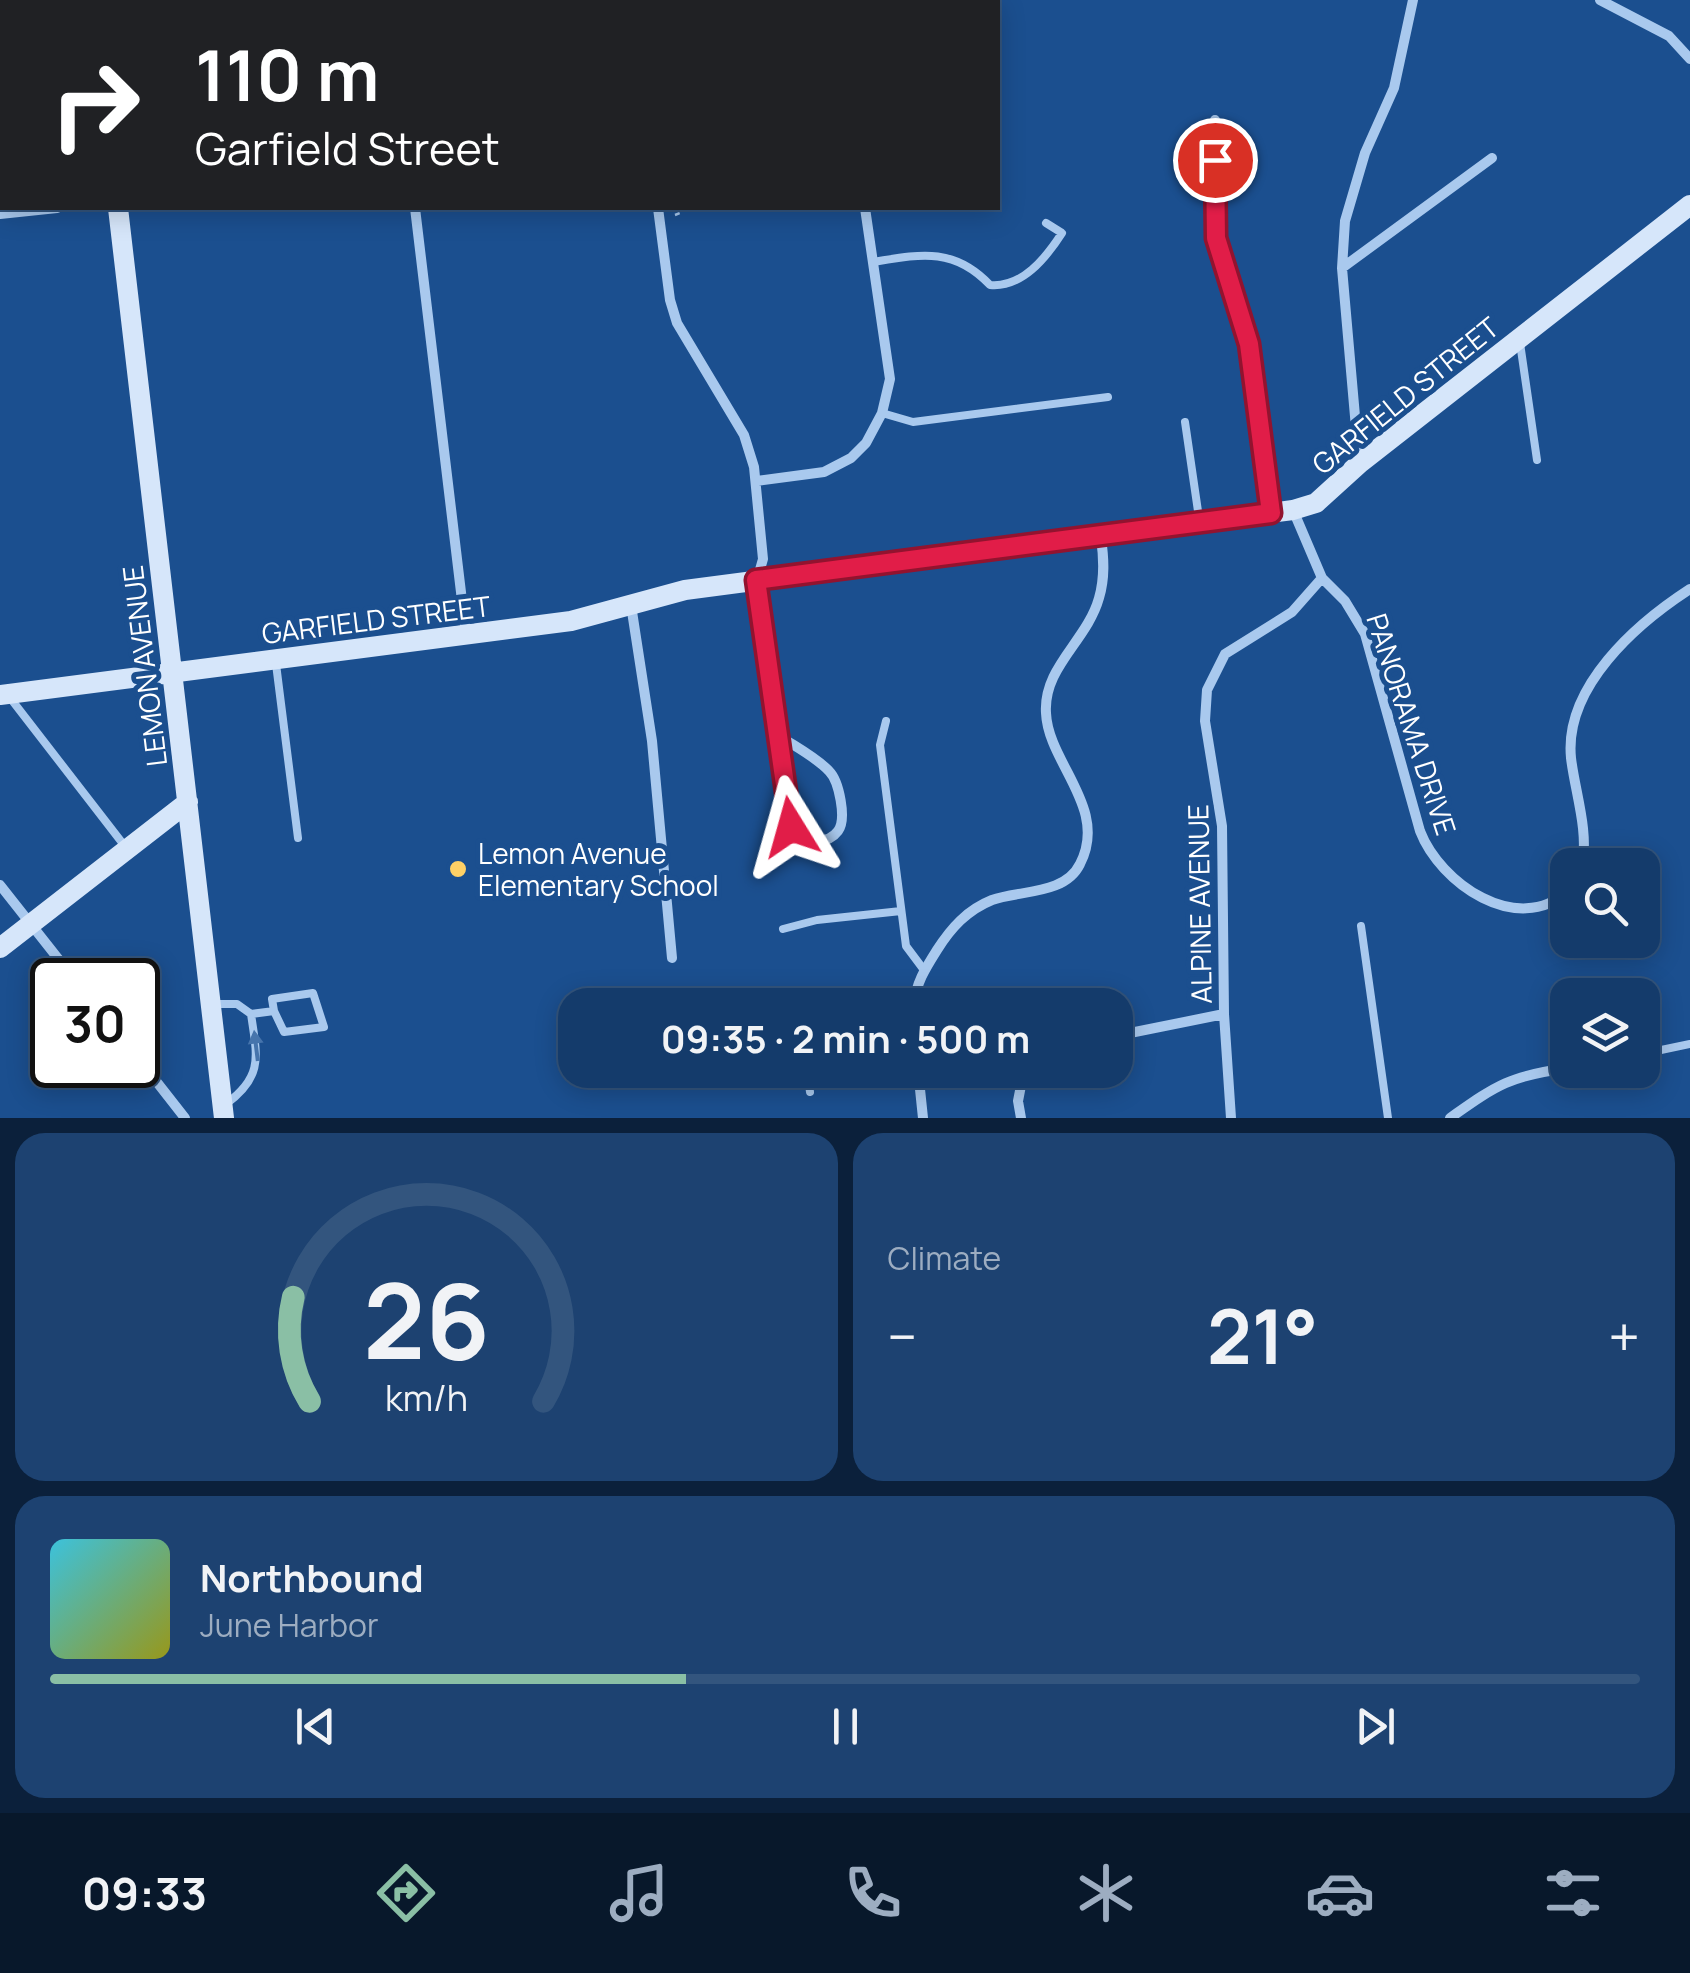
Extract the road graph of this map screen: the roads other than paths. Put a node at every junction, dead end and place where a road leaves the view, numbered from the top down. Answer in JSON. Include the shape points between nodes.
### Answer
{"nodes":[{"id":1,"x":1413,"y":0,"type":"edge"},
{"id":2,"x":1600,"y":0,"type":"edge"},
{"id":3,"x":1690,"y":59,"type":"edge"},
{"id":4,"x":1214,"y":120,"type":"dead end"},
{"id":5,"x":1492,"y":158,"type":"dead end"},
{"id":6,"x":1690,"y":205,"type":"edge"},
{"id":7,"x":38,"y":210,"type":"edge"},
{"id":8,"x":118,"y":210,"type":"edge"},
{"id":9,"x":416,"y":210,"type":"edge"},
{"id":10,"x":658,"y":210,"type":"edge"},
{"id":11,"x":865,"y":210,"type":"edge"},
{"id":12,"x":0,"y":214,"type":"edge"},
{"id":13,"x":1046,"y":223,"type":"dead end"},
{"id":14,"x":873,"y":262,"type":"junction"},
{"id":15,"x":1342,"y":268,"type":"junction"},
{"id":16,"x":1518,"y":338,"type":"junction"},
{"id":17,"x":1108,"y":397,"type":"dead end"},
{"id":18,"x":882,"y":413,"type":"junction"},
{"id":19,"x":1186,"y":422,"type":"dead end"},
{"id":20,"x":1536,"y":460,"type":"dead end"},
{"id":21,"x":1360,"y":463,"type":"junction"},
{"id":22,"x":756,"y":481,"type":"junction"},
{"id":23,"x":1293,"y":510,"type":"junction"},
{"id":24,"x":1271,"y":513,"type":"junction"},
{"id":25,"x":1200,"y":523,"type":"junction"},
{"id":26,"x":1100,"y":538,"type":"junction"},
{"id":27,"x":1322,"y":578,"type":"junction"},
{"id":28,"x":756,"y":580,"type":"junction"},
{"id":29,"x":1690,"y":589,"type":"edge"},
{"id":30,"x":630,"y":606,"type":"junction"},
{"id":31,"x":467,"y":635,"type":"junction"},
{"id":32,"x":275,"y":659,"type":"junction"},
{"id":33,"x":172,"y":672,"type":"junction"},
{"id":34,"x":4,"y":695,"type":"edge"},
{"id":35,"x":886,"y":722,"type":"dead end"},
{"id":36,"x":778,"y":735,"type":"junction"},
{"id":37,"x":188,"y":802,"type":"junction"},
{"id":38,"x":298,"y":838,"type":"dead end"},
{"id":39,"x":1584,"y":848,"type":"edge"},
{"id":40,"x":127,"y":850,"type":"junction"},
{"id":41,"x":0,"y":885,"type":"edge"},
{"id":42,"x":1550,"y":902,"type":"edge"},
{"id":43,"x":901,"y":911,"type":"junction"},
{"id":44,"x":30,"y":925,"type":"junction"},
{"id":45,"x":1361,"y":926,"type":"dead end"},
{"id":46,"x":783,"y":928,"type":"dead end"},
{"id":47,"x":0,"y":948,"type":"edge"},
{"id":48,"x":56,"y":958,"type":"edge"},
{"id":49,"x":672,"y":958,"type":"dead end"},
{"id":50,"x":924,"y":970,"type":"junction"},
{"id":51,"x":916,"y":988,"type":"edge"},
{"id":52,"x":212,"y":1004,"type":"junction"},
{"id":53,"x":274,"y":1012,"type":"junction"},
{"id":54,"x":251,"y":1014,"type":"junction"},
{"id":55,"x":1224,"y":1014,"type":"junction"},
{"id":56,"x":1133,"y":1032,"type":"edge"},
{"id":57,"x":1690,"y":1044,"type":"edge"},
{"id":58,"x":1660,"y":1050,"type":"edge"},
{"id":59,"x":1550,"y":1071,"type":"edge"},
{"id":60,"x":160,"y":1086,"type":"edge"},
{"id":61,"x":809,"y":1088,"type":"edge"},
{"id":62,"x":920,"y":1088,"type":"edge"},
{"id":63,"x":1021,"y":1088,"type":"edge"},
{"id":64,"x":810,"y":1092,"type":"dead end"},
{"id":65,"x":223,"y":1112,"type":"edge"},
{"id":66,"x":185,"y":1118,"type":"edge"},
{"id":67,"x":922,"y":1118,"type":"edge"},
{"id":68,"x":1021,"y":1118,"type":"edge"},
{"id":69,"x":1231,"y":1118,"type":"edge"},
{"id":70,"x":1388,"y":1118,"type":"edge"},
{"id":71,"x":1450,"y":1118,"type":"edge"}],
"edges":[{"from":1,"to":15,"type":"street","via":[[1394,88],[1345,221]]},
{"from":2,"to":3,"type":"street","via":[[1669,36]]},
{"from":4,"to":24,"type":"street","via":[[1216,238],[1249,344]]},
{"from":5,"to":15,"type":"street"},
{"from":6,"to":16,"type":"street","name":"GARFIELD STREET"},
{"from":7,"to":12,"type":"street"},
{"from":8,"to":33,"type":"street","name":"LEMON AVENUE"},
{"from":9,"to":31,"type":"street"},
{"from":10,"to":22,"type":"street","via":[[673,312],[744,435]]},
{"from":11,"to":14,"type":"street"},
{"from":13,"to":14,"type":"lane","via":[[1062,233],[1048,254],[1000,286],[950,256]]},
{"from":14,"to":18,"type":"street","via":[[890,379]]},
{"from":15,"to":21,"type":"street"},
{"from":16,"to":20,"type":"lane"},
{"from":16,"to":21,"type":"street","name":"GARFIELD STREET"},
{"from":17,"to":18,"type":"lane","via":[[913,422]]},
{"from":18,"to":22,"type":"street","via":[[851,458],[824,472]]},
{"from":19,"to":25,"type":"lane"},
{"from":21,"to":23,"type":"street","name":"GARFIELD STREET","via":[[1316,503]]},
{"from":22,"to":28,"type":"street","via":[[763,559]]},
{"from":23,"to":24,"type":"street","name":"GARFIELD STREET"},
{"from":23,"to":27,"type":"street"},
{"from":24,"to":25,"type":"street","name":"GARFIELD STREET"},
{"from":25,"to":26,"type":"street","name":"GARFIELD STREET"},
{"from":26,"to":28,"type":"street","name":"GARFIELD STREET"},
{"from":26,"to":50,"type":"street","via":[[1099,601],[1046,692],[1046,718],[1085,810],[1080,865],[1055,886],[992,900],[960,919]]},
{"from":27,"to":42,"type":"street","name":"PANORAMA DRIVE","via":[[1365,634],[1430,852],[1478,895],[1504,907]]},
{"from":27,"to":55,"type":"street","name":"ALPINE AVENUE","via":[[1292,612],[1225,654],[1207,690],[1205,721],[1222,826]]},
{"from":28,"to":30,"type":"street","name":"GARFIELD STREET"},
{"from":28,"to":36,"type":"street"},
{"from":29,"to":39,"type":"street","via":[[1618,650],[1577,708],[1570,747]]},
{"from":30,"to":31,"type":"street","name":"GARFIELD STREET","via":[[571,622]]},
{"from":30,"to":49,"type":"street","via":[[652,742]]},
{"from":31,"to":32,"type":"street","name":"GARFIELD STREET"},
{"from":32,"to":33,"type":"street","name":"GARFIELD STREET"},
{"from":32,"to":38,"type":"lane"},
{"from":33,"to":34,"type":"street","name":"GARFIELD STREET"},
{"from":33,"to":37,"type":"street","name":"LEMON AVENUE"},
{"from":34,"to":40,"type":"lane"},
{"from":35,"to":43,"type":"lane","via":[[880,745]]},
{"from":36,"to":36,"type":"street","via":[[791,827],[806,839],[828,838],[842,821],[836,780]]},
{"from":37,"to":40,"type":"street"},
{"from":37,"to":52,"type":"street","name":"LEMON AVENUE"},
{"from":40,"to":44,"type":"street"},
{"from":41,"to":44,"type":"street"},
{"from":43,"to":46,"type":"lane"},
{"from":43,"to":50,"type":"lane","via":[[906,946]]},
{"from":44,"to":47,"type":"street"},
{"from":44,"to":48,"type":"street"},
{"from":45,"to":70,"type":"lane"},
{"from":50,"to":51,"type":"street"},
{"from":52,"to":54,"type":"lane","via":[[237,1004]]},
{"from":52,"to":65,"type":"street","name":"LEMON AVENUE"},
{"from":53,"to":53,"type":"lane","via":[[284,1032],[324,1027],[313,993],[272,999]]},
{"from":53,"to":54,"type":"lane"},
{"from":65,"to":54,"type":"lane","one_way":true,"via":[[256,1071]]},
{"from":55,"to":56,"type":"street"},
{"from":55,"to":69,"type":"street","name":"ALPINE AVENUE"},
{"from":57,"to":58,"type":"lane"},
{"from":59,"to":71,"type":"street","via":[[1511,1078]]},
{"from":60,"to":66,"type":"street"},
{"from":61,"to":64,"type":"lane"},
{"from":62,"to":67,"type":"street"},
{"from":63,"to":68,"type":"street"}]}
